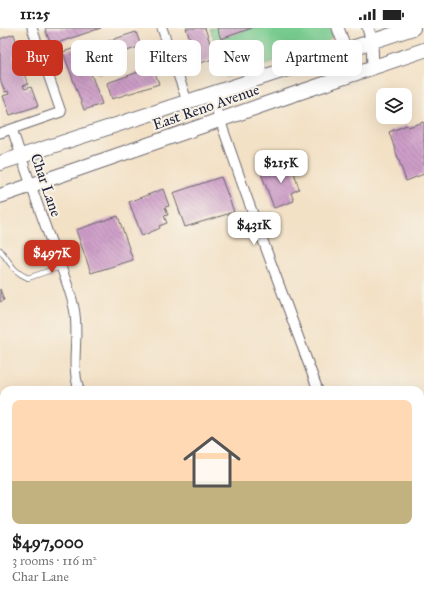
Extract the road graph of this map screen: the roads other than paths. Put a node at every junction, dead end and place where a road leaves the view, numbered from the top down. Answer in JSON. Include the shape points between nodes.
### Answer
{"nodes":[{"id":1,"x":32,"y":28,"type":"edge"},
{"id":2,"x":162,"y":28,"type":"edge"},
{"id":3,"x":338,"y":28,"type":"edge"},
{"id":4,"x":368,"y":28,"type":"edge"},
{"id":5,"x":413,"y":28,"type":"edge"},
{"id":6,"x":342,"y":40,"type":"edge"},
{"id":7,"x":372,"y":42,"type":"junction"},
{"id":8,"x":362,"y":45,"type":"edge"},
{"id":9,"x":424,"y":50,"type":"edge"},
{"id":10,"x":373,"y":68,"type":"junction"},
{"id":11,"x":362,"y":71,"type":"edge"},
{"id":12,"x":272,"y":74,"type":"edge"},
{"id":13,"x":347,"y":76,"type":"edge"},
{"id":14,"x":211,"y":94,"type":"junction"},
{"id":15,"x":187,"y":101,"type":"junction"},
{"id":16,"x":220,"y":120,"type":"junction"},
{"id":17,"x":12,"y":129,"type":"junction"},
{"id":18,"x":0,"y":133,"type":"edge"},
{"id":19,"x":20,"y":156,"type":"junction"},
{"id":20,"x":0,"y":163,"type":"edge"},
{"id":21,"x":31,"y":185,"type":"junction"},
{"id":22,"x":0,"y":196,"type":"edge"},
{"id":23,"x":0,"y":250,"type":"edge"},
{"id":24,"x":60,"y":267,"type":"junction"},
{"id":25,"x":78,"y":386,"type":"edge"},
{"id":26,"x":317,"y":386,"type":"edge"}],
"edges":[{"from":1,"to":17,"type":"street","via":[[61,112]]},
{"from":2,"to":15,"type":"street"},
{"from":3,"to":6,"type":"street"},
{"from":4,"to":7,"type":"street"},
{"from":5,"to":7,"type":"main road","name":"East Reno Avenue"},
{"from":7,"to":8,"type":"main road","name":"East Reno Avenue"},
{"from":7,"to":10,"type":"street"},
{"from":9,"to":10,"type":"main road","name":"East Reno Avenue"},
{"from":10,"to":11,"type":"main road","name":"East Reno Avenue"},
{"from":12,"to":14,"type":"main road","name":"East Reno Avenue"},
{"from":13,"to":16,"type":"main road","name":"East Reno Avenue"},
{"from":14,"to":15,"type":"main road","name":"East Reno Avenue"},
{"from":14,"to":16,"type":"street"},
{"from":15,"to":19,"type":"main road","name":"East Reno Avenue"},
{"from":16,"to":21,"type":"main road","name":"East Reno Avenue"},
{"from":16,"to":26,"type":"street"},
{"from":17,"to":18,"type":"street"},
{"from":17,"to":19,"type":"street","name":"Char Lane"},
{"from":19,"to":20,"type":"main road","name":"East Reno Avenue"},
{"from":19,"to":21,"type":"street","name":"Char Lane"},
{"from":21,"to":22,"type":"main road","name":"East Reno Avenue"},
{"from":21,"to":24,"type":"street","name":"Char Lane"},
{"from":23,"to":24,"type":"lane","via":[[14,270],[28,278]]},
{"from":24,"to":25,"type":"street","name":"Char Lane","via":[[74,309],[74,360]]}]}
